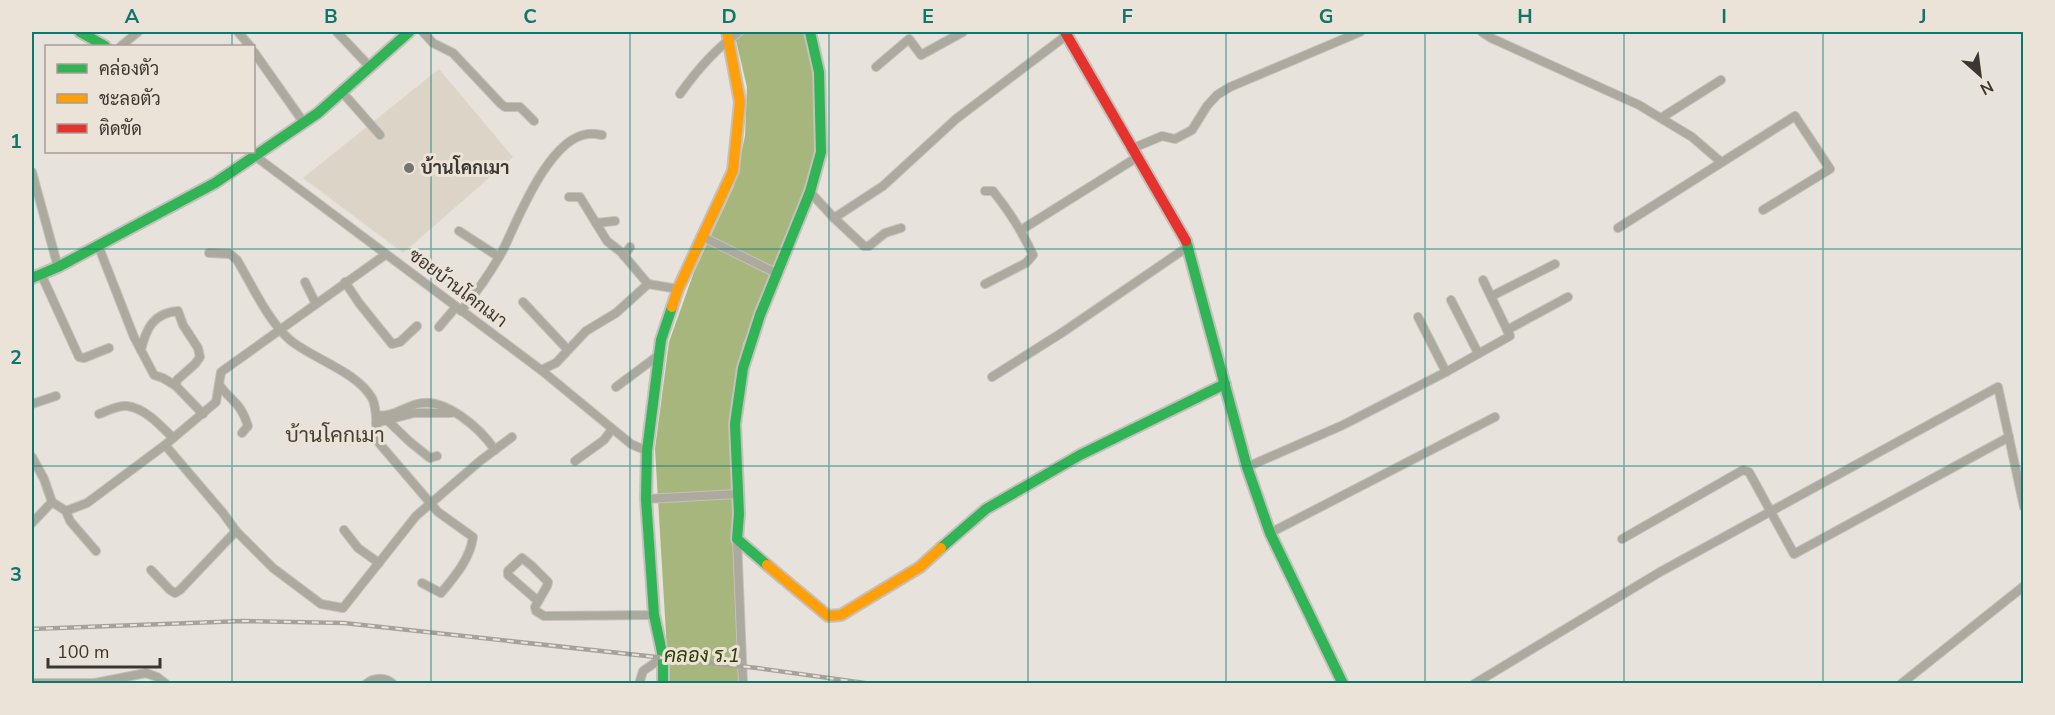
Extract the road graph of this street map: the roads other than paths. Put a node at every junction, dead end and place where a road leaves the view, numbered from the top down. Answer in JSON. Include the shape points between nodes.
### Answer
{"nodes":[{"id":1,"x":80,"y":32,"type":"edge"},
{"id":2,"x":138,"y":32,"type":"edge"},
{"id":3,"x":238,"y":32,"type":"edge"},
{"id":4,"x":337,"y":32,"type":"edge"},
{"id":5,"x":409,"y":32,"type":"edge"},
{"id":6,"x":423,"y":32,"type":"edge"},
{"id":7,"x":810,"y":32,"type":"edge"},
{"id":8,"x":963,"y":32,"type":"edge"},
{"id":9,"x":1360,"y":32,"type":"edge"},
{"id":10,"x":1482,"y":32,"type":"edge"},
{"id":11,"x":1066,"y":33,"type":"edge"},
{"id":12,"x":732,"y":34,"type":"edge"},
{"id":13,"x":103,"y":45,"type":"edge"},
{"id":14,"x":122,"y":45,"type":"edge"},
{"id":15,"x":249,"y":45,"type":"edge"},
{"id":16,"x":255,"y":53,"type":"edge"},
{"id":17,"x":370,"y":67,"type":"junction"},
{"id":18,"x":876,"y":67,"type":"dead end"},
{"id":19,"x":1720,"y":80,"type":"dead end"},
{"id":20,"x":342,"y":92,"type":"junction"},
{"id":21,"x":680,"y":94,"type":"dead end"},
{"id":22,"x":1661,"y":118,"type":"junction"},
{"id":23,"x":534,"y":121,"type":"dead end"},
{"id":24,"x":304,"y":123,"type":"junction"},
{"id":25,"x":380,"y":135,"type":"dead end"},
{"id":26,"x":602,"y":135,"type":"dead end"},
{"id":27,"x":255,"y":152,"type":"edge"},
{"id":28,"x":1134,"y":153,"type":"junction"},
{"id":29,"x":252,"y":154,"type":"edge"},
{"id":30,"x":1721,"y":162,"type":"junction"},
{"id":31,"x":32,"y":172,"type":"edge"},
{"id":32,"x":985,"y":191,"type":"dead end"},
{"id":33,"x":810,"y":192,"type":"junction"},
{"id":34,"x":569,"y":197,"type":"dead end"},
{"id":35,"x":1763,"y":210,"type":"dead end"},
{"id":36,"x":834,"y":218,"type":"junction"},
{"id":37,"x":615,"y":221,"type":"dead end"},
{"id":38,"x":596,"y":223,"type":"junction"},
{"id":39,"x":901,"y":228,"type":"dead end"},
{"id":40,"x":1618,"y":228,"type":"dead end"},
{"id":41,"x":1021,"y":230,"type":"junction"},
{"id":42,"x":459,"y":231,"type":"dead end"},
{"id":43,"x":703,"y":237,"type":"junction"},
{"id":44,"x":98,"y":245,"type":"junction"},
{"id":45,"x":1189,"y":246,"type":"junction"},
{"id":46,"x":630,"y":247,"type":"dead end"},
{"id":47,"x":209,"y":253,"type":"dead end"},
{"id":48,"x":385,"y":255,"type":"junction"},
{"id":49,"x":624,"y":256,"type":"junction"},
{"id":50,"x":499,"y":257,"type":"junction"},
{"id":51,"x":1555,"y":264,"type":"dead end"},
{"id":52,"x":58,"y":267,"type":"junction"},
{"id":53,"x":778,"y":274,"type":"junction"},
{"id":54,"x":36,"y":276,"type":"edge"},
{"id":55,"x":1483,"y":280,"type":"dead end"},
{"id":56,"x":305,"y":282,"type":"dead end"},
{"id":57,"x":345,"y":282,"type":"junction"},
{"id":58,"x":648,"y":284,"type":"junction"},
{"id":59,"x":985,"y":285,"type":"dead end"},
{"id":60,"x":678,"y":289,"type":"junction"},
{"id":61,"x":1492,"y":296,"type":"junction"},
{"id":62,"x":1568,"y":297,"type":"dead end"},
{"id":63,"x":1451,"y":300,"type":"dead end"},
{"id":64,"x":523,"y":302,"type":"dead end"},
{"id":65,"x":316,"y":303,"type":"junction"},
{"id":66,"x":458,"y":309,"type":"junction"},
{"id":67,"x":1418,"y":317,"type":"dead end"},
{"id":68,"x":417,"y":326,"type":"dead end"},
{"id":69,"x":439,"y":327,"type":"dead end"},
{"id":70,"x":279,"y":329,"type":"junction"},
{"id":71,"x":1507,"y":330,"type":"junction"},
{"id":72,"x":109,"y":348,"type":"dead end"},
{"id":73,"x":567,"y":349,"type":"junction"},
{"id":74,"x":141,"y":351,"type":"junction"},
{"id":75,"x":1478,"y":353,"type":"junction"},
{"id":76,"x":659,"y":355,"type":"junction"},
{"id":77,"x":541,"y":370,"type":"junction"},
{"id":78,"x":1446,"y":372,"type":"junction"},
{"id":79,"x":992,"y":377,"type":"dead end"},
{"id":80,"x":1225,"y":384,"type":"junction"},
{"id":81,"x":176,"y":386,"type":"junction"},
{"id":82,"x":220,"y":386,"type":"junction"},
{"id":83,"x":616,"y":387,"type":"dead end"},
{"id":84,"x":56,"y":396,"type":"dead end"},
{"id":85,"x":32,"y":404,"type":"edge"},
{"id":86,"x":455,"y":413,"type":"junction"},
{"id":87,"x":99,"y":414,"type":"dead end"},
{"id":88,"x":202,"y":414,"type":"junction"},
{"id":89,"x":1495,"y":417,"type":"dead end"},
{"id":90,"x":376,"y":419,"type":"junction"},
{"id":91,"x":388,"y":421,"type":"junction"},
{"id":92,"x":612,"y":429,"type":"junction"},
{"id":93,"x":242,"y":433,"type":"dead end"},
{"id":94,"x":512,"y":437,"type":"dead end"},
{"id":95,"x":2009,"y":437,"type":"junction"},
{"id":96,"x":173,"y":438,"type":"junction"},
{"id":97,"x":165,"y":445,"type":"junction"},
{"id":98,"x":495,"y":450,"type":"junction"},
{"id":99,"x":647,"y":451,"type":"junction"},
{"id":100,"x":437,"y":456,"type":"dead end"},
{"id":101,"x":32,"y":457,"type":"edge"},
{"id":102,"x":575,"y":461,"type":"dead end"},
{"id":103,"x":1247,"y":467,"type":"junction"},
{"id":104,"x":734,"y":495,"type":"junction"},
{"id":105,"x":650,"y":499,"type":"junction"},
{"id":106,"x":52,"y":502,"type":"junction"},
{"id":107,"x":431,"y":502,"type":"junction"},
{"id":108,"x":2024,"y":507,"type":"edge"},
{"id":109,"x":66,"y":511,"type":"junction"},
{"id":110,"x":1770,"y":511,"type":"junction"},
{"id":111,"x":32,"y":523,"type":"edge"},
{"id":112,"x":344,"y":530,"type":"dead end"},
{"id":113,"x":236,"y":531,"type":"junction"},
{"id":114,"x":1270,"y":533,"type":"junction"},
{"id":115,"x":737,"y":539,"type":"junction"},
{"id":116,"x":1622,"y":539,"type":"dead end"},
{"id":117,"x":96,"y":550,"type":"dead end"},
{"id":118,"x":380,"y":563,"type":"junction"},
{"id":119,"x":151,"y":570,"type":"dead end"},
{"id":120,"x":423,"y":583,"type":"dead end"},
{"id":121,"x":2024,"y":586,"type":"edge"},
{"id":122,"x":538,"y":601,"type":"junction"},
{"id":123,"x":654,"y":615,"type":"junction"},
{"id":124,"x":663,"y":657,"type":"junction"},
{"id":125,"x":32,"y":683,"type":"edge"},
{"id":126,"x":56,"y":683,"type":"edge"},
{"id":127,"x":80,"y":683,"type":"edge"},
{"id":128,"x":165,"y":683,"type":"edge"},
{"id":129,"x":366,"y":684,"type":"edge"},
{"id":130,"x":393,"y":684,"type":"edge"},
{"id":131,"x":639,"y":684,"type":"edge"},
{"id":132,"x":663,"y":684,"type":"edge"},
{"id":133,"x":743,"y":684,"type":"edge"},
{"id":134,"x":1344,"y":684,"type":"edge"},
{"id":135,"x":1474,"y":684,"type":"edge"},
{"id":136,"x":1901,"y":684,"type":"edge"}],
"edges":[{"from":1,"to":13,"type":"street"},
{"from":2,"to":14,"type":"street"},
{"from":3,"to":15,"type":"street"},
{"from":4,"to":17,"type":"street"},
{"from":5,"to":17,"type":"street"},
{"from":6,"to":23,"type":"street","via":[[433,43],[453,53],[501,104],[520,107]]},
{"from":7,"to":33,"type":"street","via":[[819,72],[821,152]]},
{"from":8,"to":18,"type":"street","via":[[921,55],[909,39]]},
{"from":9,"to":28,"type":"street","via":[[1230,87],[1207,106],[1192,130],[1175,139],[1162,136]]},
{"from":10,"to":22,"type":"street"},
{"from":11,"to":28,"type":"street"},
{"from":11,"to":36,"type":"street","via":[[956,119],[883,186]]},
{"from":12,"to":21,"type":"street"},
{"from":12,"to":43,"type":"street","via":[[740,102],[733,171]]},
{"from":16,"to":24,"type":"street"},
{"from":17,"to":20,"type":"street"},
{"from":19,"to":22,"type":"street"},
{"from":20,"to":24,"type":"street"},
{"from":20,"to":25,"type":"street"},
{"from":22,"to":30,"type":"street","via":[[1692,137]]},
{"from":24,"to":27,"type":"street"},
{"from":26,"to":50,"type":"street","via":[[586,134],[569,142],[552,158]]},
{"from":28,"to":41,"type":"street"},
{"from":28,"to":45,"type":"street"},
{"from":29,"to":44,"type":"street","via":[[215,183]]},
{"from":29,"to":48,"type":"street","name":"ซอยบ้านโคกเมา"},
{"from":30,"to":35,"type":"street","via":[[1795,116],[1830,169]]},
{"from":30,"to":40,"type":"street"},
{"from":31,"to":52,"type":"street"},
{"from":32,"to":41,"type":"street","via":[[993,190]]},
{"from":33,"to":36,"type":"street"},
{"from":33,"to":53,"type":"street"},
{"from":34,"to":38,"type":"street","via":[[580,196]]},
{"from":36,"to":39,"type":"street","via":[[864,246]]},
{"from":37,"to":38,"type":"street"},
{"from":38,"to":49,"type":"street","via":[[607,241]]},
{"from":41,"to":59,"type":"street","via":[[1032,258]]},
{"from":42,"to":50,"type":"street"},
{"from":43,"to":53,"type":"street"},
{"from":43,"to":60,"type":"street"},
{"from":44,"to":52,"type":"street"},
{"from":44,"to":74,"type":"street"},
{"from":45,"to":79,"type":"street"},
{"from":45,"to":80,"type":"street"},
{"from":46,"to":49,"type":"street"},
{"from":47,"to":70,"type":"street","via":[[230,254],[237,260]]},
{"from":48,"to":57,"type":"street"},
{"from":48,"to":66,"type":"street","name":"ซอยบ้านโคกเมา"},
{"from":49,"to":58,"type":"street"},
{"from":50,"to":66,"type":"street","via":[[480,289]]},
{"from":51,"to":61,"type":"street"},
{"from":52,"to":54,"type":"street"},
{"from":53,"to":104,"type":"street","via":[[743,368],[735,424]]},
{"from":54,"to":72,"type":"street","via":[[79,357]]},
{"from":55,"to":61,"type":"street"},
{"from":56,"to":65,"type":"street"},
{"from":57,"to":65,"type":"street"},
{"from":57,"to":68,"type":"street","via":[[392,344]]},
{"from":58,"to":60,"type":"street"},
{"from":58,"to":73,"type":"street"},
{"from":60,"to":76,"type":"street","via":[[660,340]]},
{"from":61,"to":71,"type":"street"},
{"from":62,"to":71,"type":"street"},
{"from":63,"to":75,"type":"street"},
{"from":64,"to":73,"type":"street"},
{"from":65,"to":70,"type":"street"},
{"from":66,"to":69,"type":"street"},
{"from":66,"to":77,"type":"street","name":"ซอยบ้านโคกเมา"},
{"from":67,"to":78,"type":"street"},
{"from":70,"to":82,"type":"street","via":[[221,372]]},
{"from":70,"to":90,"type":"street","via":[[366,390],[373,401]]},
{"from":71,"to":75,"type":"street","via":[[1510,336]]},
{"from":73,"to":77,"type":"street","via":[[556,363]]},
{"from":74,"to":81,"type":"street","via":[[154,375]]},
{"from":74,"to":81,"type":"street","via":[[152,322],[178,311],[200,357],[177,380]]},
{"from":75,"to":78,"type":"street"},
{"from":76,"to":83,"type":"street"},
{"from":76,"to":99,"type":"street"},
{"from":77,"to":92,"type":"street","name":"ซอยบ้านโคกเมา"},
{"from":78,"to":103,"type":"street"},
{"from":80,"to":103,"type":"street"},
{"from":80,"to":115,"type":"street","via":[[1080,454],[986,509],[920,567],[841,615],[828,616]]},
{"from":81,"to":88,"type":"street"},
{"from":82,"to":88,"type":"street","via":[[216,402]]},
{"from":82,"to":93,"type":"street","via":[[244,413],[248,426]]},
{"from":84,"to":85,"type":"street"},
{"from":86,"to":90,"type":"street","via":[[424,402]]},
{"from":86,"to":91,"type":"street","via":[[414,413]]},
{"from":86,"to":98,"type":"street","via":[[481,432]]},
{"from":87,"to":96,"type":"street","via":[[127,406],[158,423]]},
{"from":88,"to":96,"type":"street"},
{"from":89,"to":114,"type":"street"},
{"from":90,"to":91,"type":"street"},
{"from":90,"to":107,"type":"street","via":[[379,443]]},
{"from":91,"to":100,"type":"street","via":[[430,458]]},
{"from":92,"to":99,"type":"street","name":"ซอยบ้านโคกเมา"},
{"from":92,"to":102,"type":"street","via":[[604,440]]},
{"from":94,"to":98,"type":"street"},
{"from":95,"to":108,"type":"street"},
{"from":95,"to":110,"type":"street","via":[[1794,554]]},
{"from":95,"to":110,"type":"street","via":[[1998,387]]},
{"from":96,"to":97,"type":"street"},
{"from":97,"to":109,"type":"street","via":[[87,503]]},
{"from":97,"to":113,"type":"street"},
{"from":98,"to":107,"type":"street"},
{"from":99,"to":105,"type":"street"},
{"from":101,"to":106,"type":"street"},
{"from":103,"to":114,"type":"street"},
{"from":104,"to":105,"type":"street"},
{"from":104,"to":115,"type":"street"},
{"from":105,"to":123,"type":"street"},
{"from":106,"to":109,"type":"street"},
{"from":106,"to":111,"type":"street"},
{"from":107,"to":118,"type":"street"},
{"from":107,"to":120,"type":"street","via":[[438,512],[473,537],[463,564],[441,593]]},
{"from":109,"to":117,"type":"street"},
{"from":110,"to":116,"type":"street","via":[[1749,472],[1743,470]]},
{"from":110,"to":135,"type":"street"},
{"from":112,"to":118,"type":"street","via":[[358,548]]},
{"from":113,"to":118,"type":"street","via":[[273,568],[321,604],[344,608]]},
{"from":113,"to":119,"type":"street","via":[[175,593]]},
{"from":114,"to":134,"type":"street"},
{"from":115,"to":133,"type":"street"},
{"from":121,"to":136,"type":"street"},
{"from":122,"to":122,"type":"street","via":[[508,574],[522,558],[548,582]]},
{"from":122,"to":123,"type":"street","via":[[536,611],[547,617]]},
{"from":123,"to":124,"type":"street"},
{"from":124,"to":131,"type":"street","via":[[643,671]]},
{"from":124,"to":132,"type":"street"},
{"from":125,"to":126,"type":"street"},
{"from":126,"to":127,"type":"street"},
{"from":127,"to":128,"type":"street","via":[[146,673]]},
{"from":129,"to":130,"type":"street","via":[[380,678]]}]}
